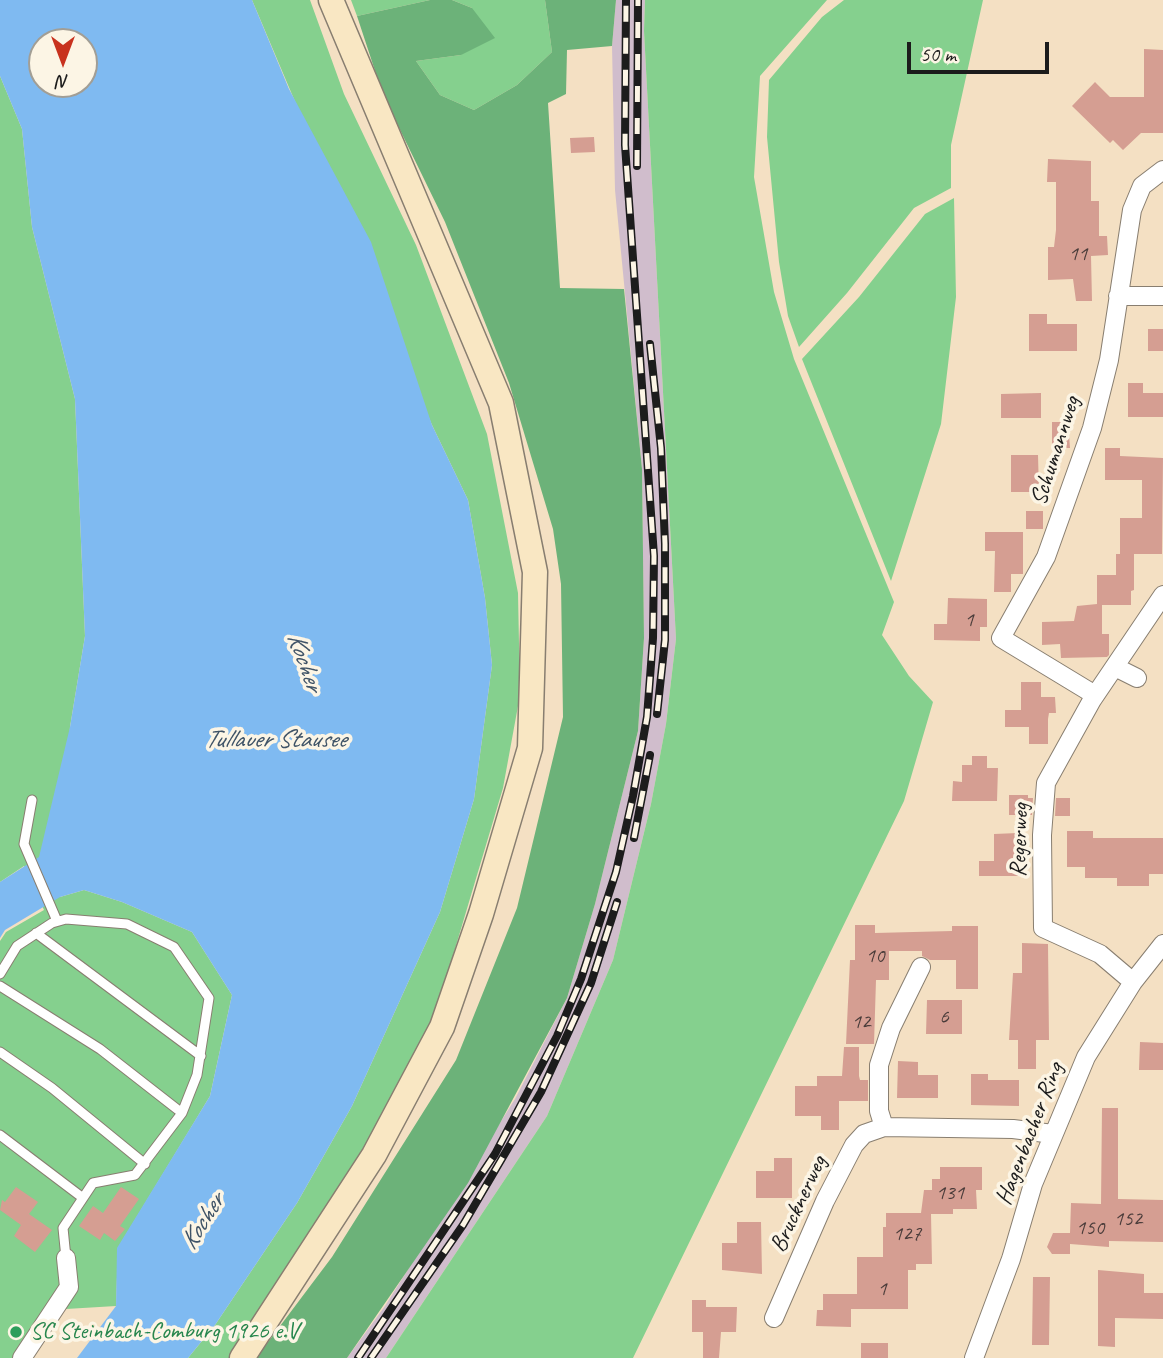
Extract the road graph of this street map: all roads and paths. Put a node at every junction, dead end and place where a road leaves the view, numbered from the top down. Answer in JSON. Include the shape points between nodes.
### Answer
{"nodes":[{"id":1,"x":331,"y":0,"type":"edge"},
{"id":2,"x":1163,"y":170,"type":"edge"},
{"id":3,"x":1118,"y":296,"type":"junction"},
{"id":4,"x":1163,"y":296,"type":"edge"},
{"id":5,"x":1163,"y":595,"type":"edge"},
{"id":6,"x":1115,"y":667,"type":"junction"},
{"id":7,"x":1137,"y":678,"type":"dead end"},
{"id":8,"x":1095,"y":695,"type":"junction"},
{"id":9,"x":32,"y":800,"type":"dead end"},
{"id":10,"x":57,"y":921,"type":"junction"},
{"id":11,"x":36,"y":933,"type":"junction"},
{"id":12,"x":1163,"y":944,"type":"edge"},
{"id":13,"x":921,"y":967,"type":"dead end"},
{"id":14,"x":0,"y":974,"type":"edge"},
{"id":15,"x":1133,"y":982,"type":"junction"},
{"id":16,"x":0,"y":986,"type":"edge"},
{"id":17,"x":0,"y":1052,"type":"edge"},
{"id":18,"x":201,"y":1056,"type":"junction"},
{"id":19,"x":182,"y":1113,"type":"junction"},
{"id":20,"x":884,"y":1127,"type":"junction"},
{"id":21,"x":1053,"y":1134,"type":"junction"},
{"id":22,"x":0,"y":1135,"type":"edge"},
{"id":23,"x":145,"y":1164,"type":"junction"},
{"id":24,"x":83,"y":1198,"type":"junction"},
{"id":25,"x":66,"y":1258,"type":"joint"},
{"id":26,"x":774,"y":1318,"type":"dead end"},
{"id":27,"x":22,"y":1358,"type":"edge"},
{"id":28,"x":242,"y":1358,"type":"edge"},
{"id":29,"x":974,"y":1358,"type":"edge"}],
"edges":[{"from":1,"to":28,"type":"street","via":[[501,402],[536,572],[530,748],[442,1027],[374,1155]]},
{"from":2,"to":3,"type":"street","name":"Schumannweg","via":[[1142,186],[1132,210]]},
{"from":3,"to":4,"type":"street"},
{"from":3,"to":8,"type":"street","name":"Schumannweg","via":[[1109,360],[1092,428],[1046,557],[1001,638]]},
{"from":5,"to":6,"type":"street","name":"Regerweg"},
{"from":6,"to":7,"type":"street"},
{"from":6,"to":8,"type":"street","name":"Regerweg"},
{"from":8,"to":15,"type":"street","name":"Regerweg","via":[[1046,783],[1043,928],[1100,954]]},
{"from":9,"to":10,"type":"lane","via":[[24,844]]},
{"from":10,"to":11,"type":"lane"},
{"from":10,"to":18,"type":"lane","via":[[127,924],[174,947],[209,998]]},
{"from":11,"to":14,"type":"lane","via":[[17,946]]},
{"from":11,"to":18,"type":"lane"},
{"from":12,"to":15,"type":"street","name":"Hagenbacher Ring"},
{"from":13,"to":20,"type":"street","via":[[891,1028],[879,1065],[879,1111]]},
{"from":15,"to":21,"type":"street","name":"Hagenbacher Ring","via":[[1086,1057]]},
{"from":16,"to":19,"type":"lane","via":[[100,1049]]},
{"from":17,"to":23,"type":"lane"},
{"from":18,"to":19,"type":"lane"},
{"from":19,"to":23,"type":"lane"},
{"from":20,"to":21,"type":"street"},
{"from":20,"to":26,"type":"street","name":"Brucknerweg","via":[[864,1134],[854,1145]]},
{"from":21,"to":29,"type":"street","name":"Hagenbacher Ring"},
{"from":22,"to":24,"type":"lane"},
{"from":23,"to":24,"type":"lane","via":[[135,1175],[93,1183]]},
{"from":24,"to":25,"type":"lane","via":[[63,1228]]},
{"from":25,"to":27,"type":"street","via":[[69,1287]]}]}
